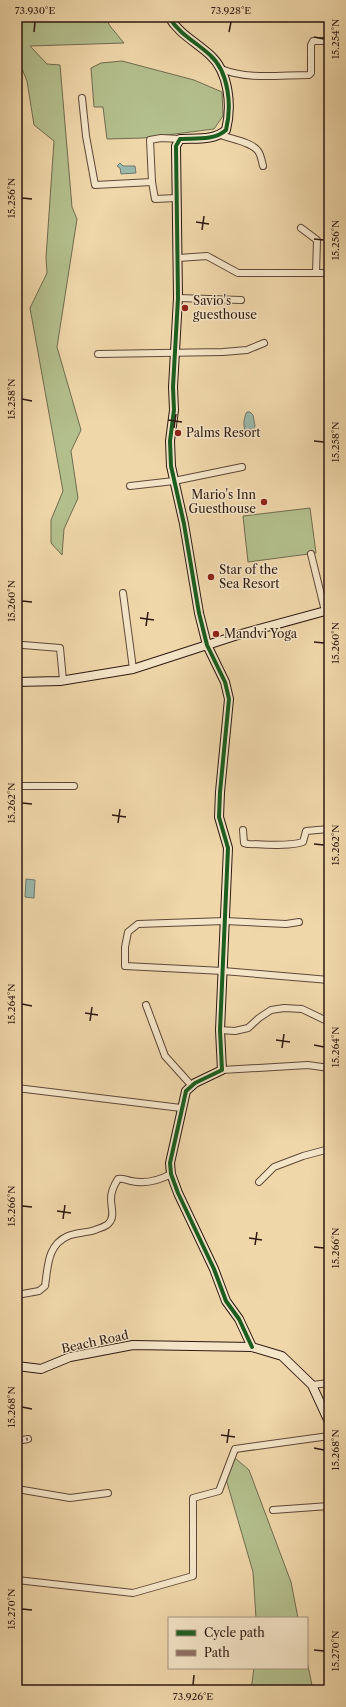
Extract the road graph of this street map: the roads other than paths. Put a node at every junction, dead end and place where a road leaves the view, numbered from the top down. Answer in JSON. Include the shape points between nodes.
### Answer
{"nodes":[{"id":1,"x":169,"y":17,"type":"edge"},
{"id":2,"x":329,"y":41,"type":"edge"},
{"id":3,"x":221,"y":69,"type":"junction"},
{"id":4,"x":82,"y":98,"type":"dead end"},
{"id":5,"x":221,"y":135,"type":"junction"},
{"id":6,"x":180,"y":139,"type":"junction"},
{"id":7,"x":263,"y":166,"type":"dead end"},
{"id":8,"x":152,"y":182,"type":"junction"},
{"id":9,"x":176,"y":198,"type":"junction"},
{"id":10,"x":301,"y":228,"type":"dead end"},
{"id":11,"x":178,"y":258,"type":"junction"},
{"id":12,"x":316,"y":273,"type":"junction"},
{"id":13,"x":329,"y":273,"type":"edge"},
{"id":14,"x":178,"y":298,"type":"junction"},
{"id":15,"x":241,"y":300,"type":"dead end"},
{"id":16,"x":264,"y":343,"type":"dead end"},
{"id":17,"x":175,"y":353,"type":"junction"},
{"id":18,"x":98,"y":354,"type":"dead end"},
{"id":19,"x":242,"y":467,"type":"dead end"},
{"id":20,"x":174,"y":481,"type":"junction"},
{"id":21,"x":130,"y":486,"type":"dead end"},
{"id":22,"x":311,"y":554,"type":"dead end"},
{"id":23,"x":123,"y":593,"type":"dead end"},
{"id":24,"x":327,"y":610,"type":"edge"},
{"id":25,"x":23,"y":645,"type":"dead end"},
{"id":26,"x":207,"y":645,"type":"junction"},
{"id":27,"x":134,"y":669,"type":"junction"},
{"id":28,"x":63,"y":680,"type":"junction"},
{"id":29,"x":17,"y":682,"type":"edge"},
{"id":30,"x":17,"y":786,"type":"edge"},
{"id":31,"x":74,"y":786,"type":"dead end"},
{"id":32,"x":329,"y":829,"type":"edge"},
{"id":33,"x":243,"y":830,"type":"dead end"},
{"id":34,"x":225,"y":922,"type":"junction"},
{"id":35,"x":300,"y":922,"type":"dead end"},
{"id":36,"x":223,"y":971,"type":"junction"},
{"id":37,"x":329,"y":980,"type":"edge"},
{"id":38,"x":146,"y":1005,"type":"dead end"},
{"id":39,"x":329,"y":1022,"type":"edge"},
{"id":40,"x":220,"y":1030,"type":"junction"},
{"id":41,"x":329,"y":1068,"type":"edge"},
{"id":42,"x":222,"y":1070,"type":"junction"},
{"id":43,"x":192,"y":1086,"type":"junction"},
{"id":44,"x":17,"y":1088,"type":"edge"},
{"id":45,"x":181,"y":1108,"type":"junction"},
{"id":46,"x":329,"y":1149,"type":"edge"},
{"id":47,"x":171,"y":1174,"type":"junction"},
{"id":48,"x":259,"y":1182,"type":"dead end"},
{"id":49,"x":17,"y":1295,"type":"edge"},
{"id":50,"x":252,"y":1347,"type":"junction"},
{"id":51,"x":17,"y":1366,"type":"edge"},
{"id":52,"x":329,"y":1383,"type":"edge"},
{"id":53,"x":312,"y":1385,"type":"junction"},
{"id":54,"x":329,"y":1422,"type":"edge"},
{"id":55,"x":329,"y":1436,"type":"edge"},
{"id":56,"x":28,"y":1439,"type":"dead end"},
{"id":57,"x":17,"y":1441,"type":"edge"},
{"id":58,"x":17,"y":1489,"type":"edge"},
{"id":59,"x":108,"y":1493,"type":"dead end"},
{"id":60,"x":329,"y":1506,"type":"edge"},
{"id":61,"x":273,"y":1510,"type":"dead end"},
{"id":62,"x":17,"y":1580,"type":"edge"}],
"edges":[{"from":1,"to":3,"type":"street","via":[[174,26],[211,56]]},
{"from":2,"to":3,"type":"street","via":[[313,41],[309,75],[246,75],[232,74]]},
{"from":3,"to":5,"type":"street","via":[[227,87],[229,110],[226,130]]},
{"from":4,"to":8,"type":"street","via":[[95,185]]},
{"from":5,"to":6,"type":"street","via":[[211,138]]},
{"from":5,"to":7,"type":"street","via":[[249,144],[258,151]]},
{"from":6,"to":8,"type":"street","via":[[150,140]]},
{"from":6,"to":9,"type":"street","via":[[176,146]]},
{"from":8,"to":9,"type":"street","via":[[155,199]]},
{"from":9,"to":11,"type":"street"},
{"from":10,"to":12,"type":"street","via":[[317,240]]},
{"from":11,"to":12,"type":"street","via":[[207,256],[238,273]]},
{"from":11,"to":14,"type":"street"},
{"from":12,"to":13,"type":"street"},
{"from":14,"to":15,"type":"street"},
{"from":14,"to":17,"type":"street"},
{"from":16,"to":17,"type":"street","via":[[247,350]]},
{"from":17,"to":18,"type":"street"},
{"from":17,"to":20,"type":"street","via":[[174,410],[170,441]]},
{"from":19,"to":20,"type":"street"},
{"from":20,"to":21,"type":"street"},
{"from":20,"to":26,"type":"street"},
{"from":22,"to":24,"type":"street"},
{"from":23,"to":27,"type":"street"},
{"from":24,"to":26,"type":"street"},
{"from":25,"to":28,"type":"street","via":[[60,648]]},
{"from":26,"to":27,"type":"street"},
{"from":26,"to":34,"type":"street","via":[[225,682],[229,699],[219,817],[228,848]]},
{"from":27,"to":28,"type":"street"},
{"from":28,"to":29,"type":"street"},
{"from":30,"to":31,"type":"street"},
{"from":32,"to":33,"type":"street","via":[[306,832],[302,842],[297,844],[248,844],[244,842]]},
{"from":34,"to":35,"type":"street"},
{"from":34,"to":36,"type":"street"},
{"from":34,"to":36,"type":"street","via":[[138,924],[128,932],[125,947],[125,966]]},
{"from":36,"to":37,"type":"street"},
{"from":36,"to":40,"type":"street"},
{"from":38,"to":43,"type":"street","via":[[165,1056]]},
{"from":39,"to":40,"type":"street","via":[[302,1008],[284,1008],[271,1010],[248,1028],[235,1031]]},
{"from":40,"to":42,"type":"street"},
{"from":41,"to":42,"type":"street","via":[[308,1065]]},
{"from":42,"to":43,"type":"street"},
{"from":43,"to":45,"type":"street","via":[[186,1092]]},
{"from":44,"to":45,"type":"street"},
{"from":45,"to":47,"type":"street","via":[[170,1163]]},
{"from":46,"to":48,"type":"street","via":[[274,1166]]},
{"from":47,"to":49,"type":"street","via":[[158,1181],[118,1179],[111,1198],[112,1219],[108,1225],[89,1233],[69,1235],[62,1240],[49,1256],[45,1286],[39,1291]]},
{"from":47,"to":50,"type":"street","via":[[226,1300],[239,1319]]},
{"from":50,"to":51,"type":"street","name":"Beach Road","via":[[132,1345],[70,1357],[41,1369]]},
{"from":50,"to":53,"type":"street","name":"Beach Road","via":[[282,1356]]},
{"from":52,"to":53,"type":"street"},
{"from":53,"to":54,"type":"street"},
{"from":55,"to":62,"type":"street","via":[[235,1449],[219,1491],[193,1498],[193,1576],[133,1593]]},
{"from":56,"to":57,"type":"street"},
{"from":58,"to":59,"type":"street","via":[[70,1498]]},
{"from":60,"to":61,"type":"street"}]}
